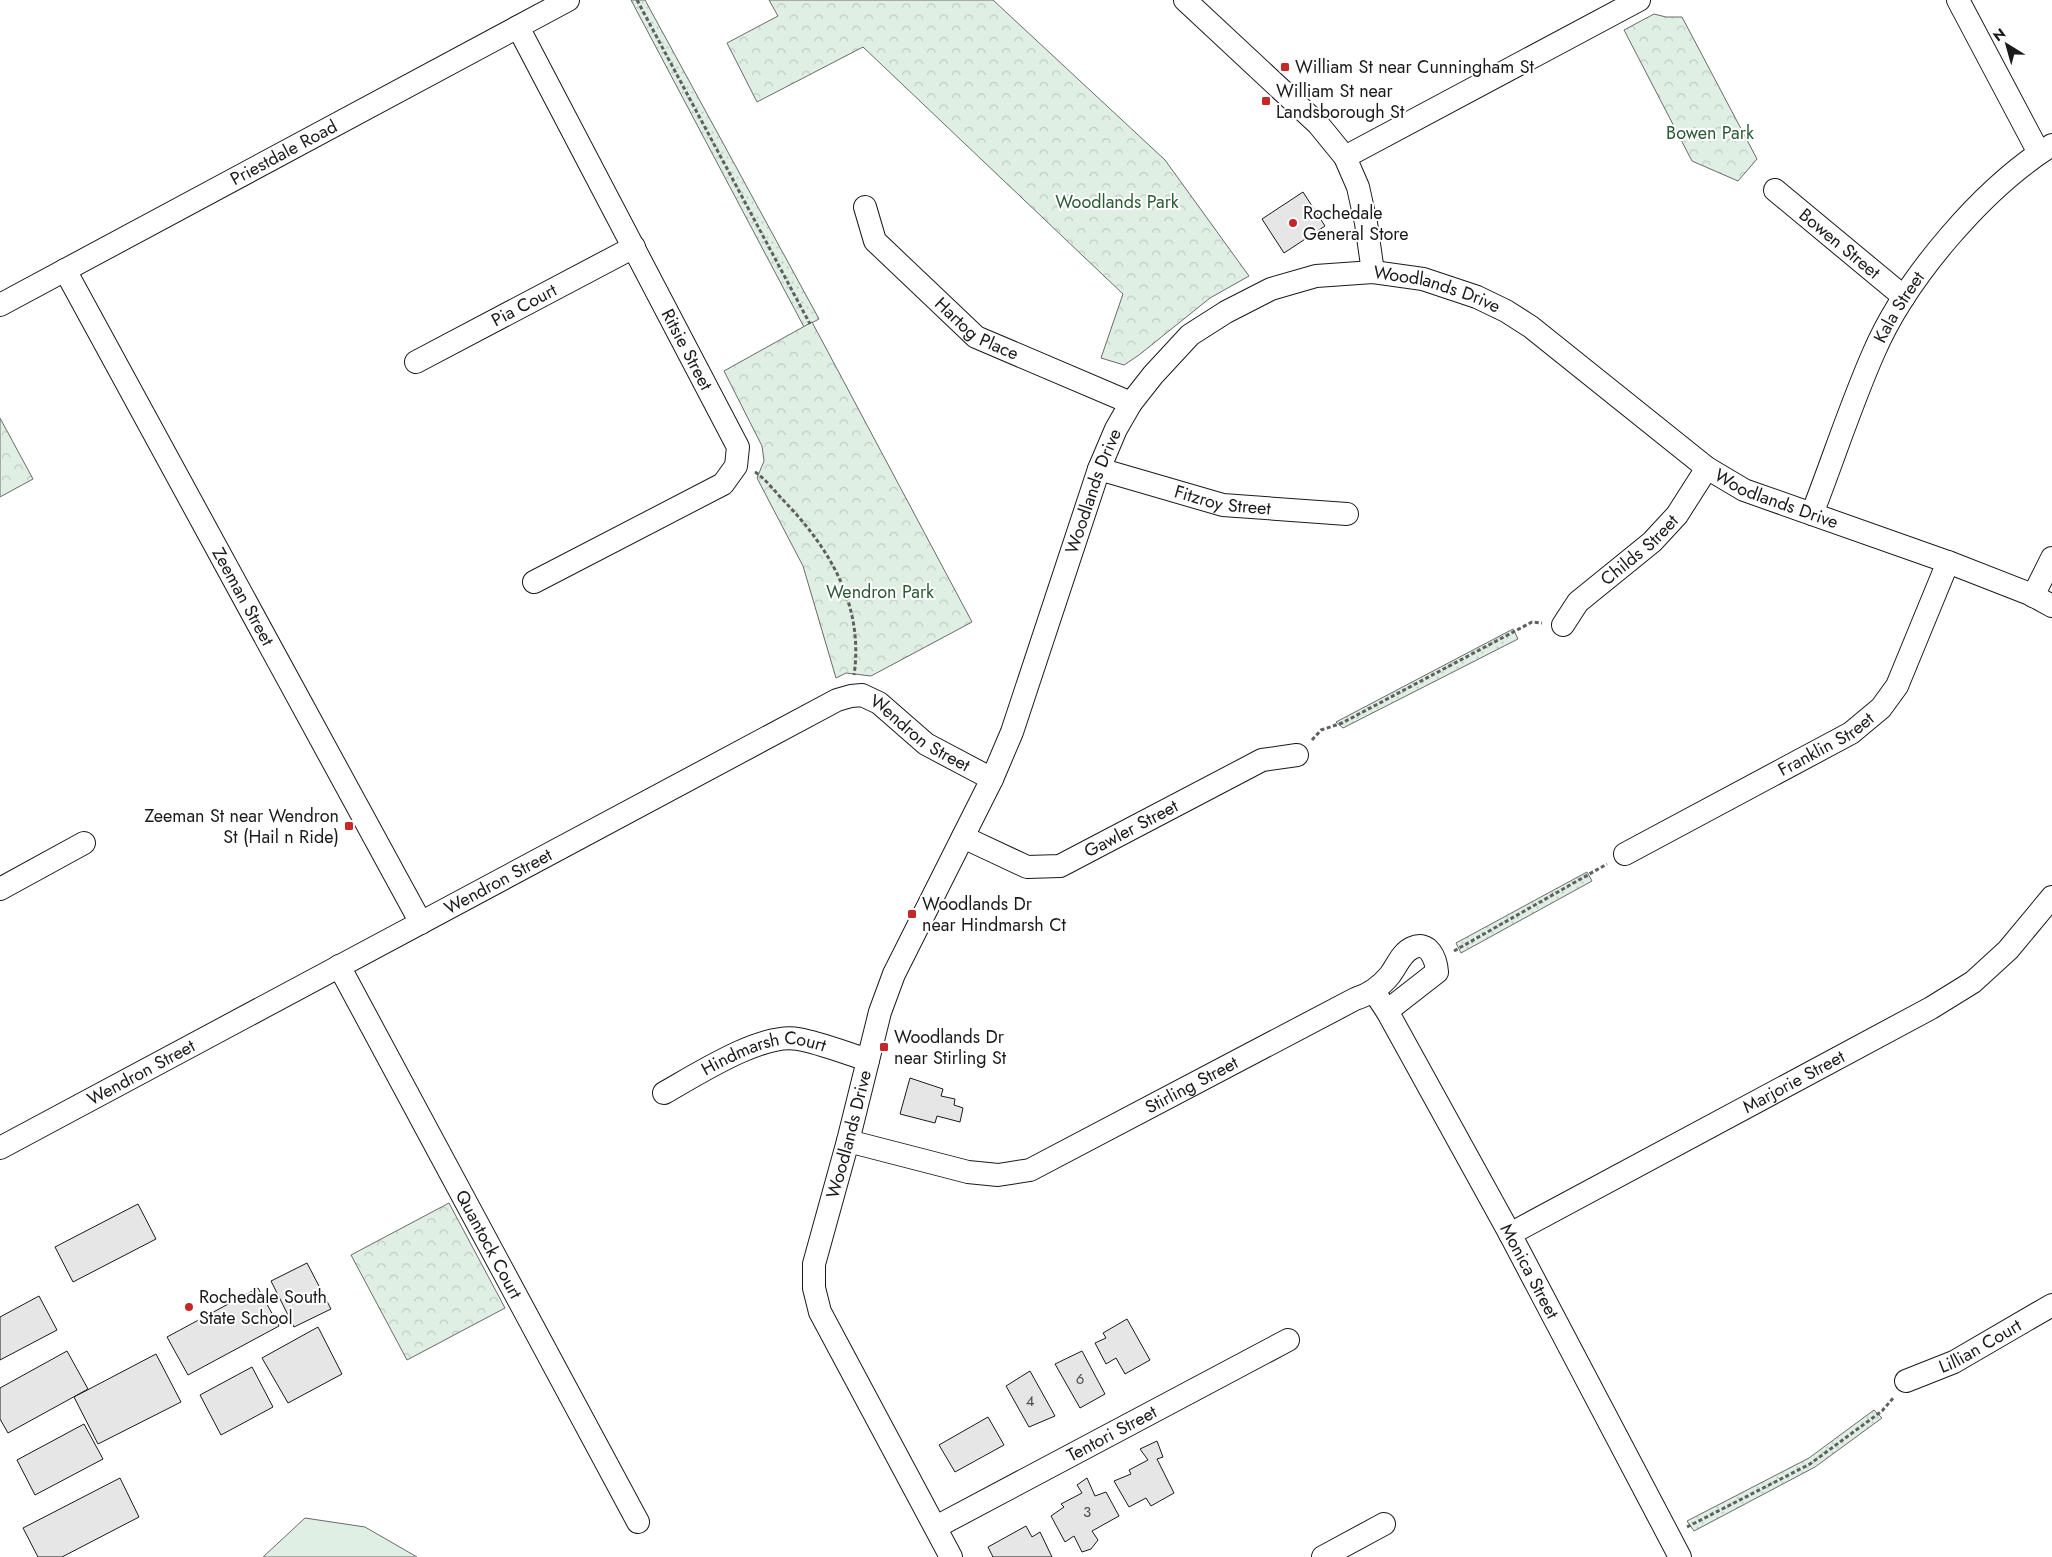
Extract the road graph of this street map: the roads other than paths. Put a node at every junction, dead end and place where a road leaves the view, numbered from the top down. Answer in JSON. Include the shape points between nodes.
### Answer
{"nodes":[{"id":1,"x":568,"y":0,"type":"edge"},
{"id":2,"x":1639,"y":0,"type":"edge"},
{"id":3,"x":1958,"y":0,"type":"edge"},
{"id":4,"x":1190,"y":1,"type":"edge"},
{"id":5,"x":518,"y":27,"type":"junction"},
{"id":6,"x":2046,"y":149,"type":"edge"},
{"id":7,"x":1345,"y":157,"type":"junction"},
{"id":8,"x":1775,"y":190,"type":"dead end"},
{"id":9,"x":864,"y":206,"type":"dead end"},
{"id":10,"x":634,"y":248,"type":"junction"},
{"id":11,"x":65,"y":270,"type":"junction"},
{"id":12,"x":1372,"y":272,"type":"junction"},
{"id":13,"x":1904,"y":297,"type":"junction"},
{"id":14,"x":0,"y":304,"type":"edge"},
{"id":15,"x":416,"y":362,"type":"dead end"},
{"id":16,"x":1131,"y":403,"type":"junction"},
{"id":17,"x":1707,"y":468,"type":"junction"},
{"id":18,"x":1099,"y":469,"type":"junction"},
{"id":19,"x":1347,"y":514,"type":"dead end"},
{"id":20,"x":1812,"y":514,"type":"junction"},
{"id":21,"x":2052,"y":558,"type":"edge"},
{"id":22,"x":1948,"y":562,"type":"junction"},
{"id":23,"x":534,"y":582,"type":"dead end"},
{"id":24,"x":2042,"y":601,"type":"edge"},
{"id":25,"x":1563,"y":625,"type":"road end"},
{"id":26,"x":1297,"y":755,"type":"road end"},
{"id":27,"x":992,"y":779,"type":"junction"},
{"id":28,"x":963,"y":837,"type":"junction"},
{"id":29,"x":84,"y":843,"type":"dead end"},
{"id":30,"x":1625,"y":854,"type":"road end"},
{"id":31,"x":0,"y":888,"type":"edge"},
{"id":32,"x":2052,"y":897,"type":"edge"},
{"id":33,"x":421,"y":923,"type":"junction"},
{"id":34,"x":339,"y":966,"type":"junction"},
{"id":35,"x":1368,"y":995,"type":"junction"},
{"id":36,"x":1388,"y":1010,"type":"junction"},
{"id":37,"x":868,"y":1060,"type":"junction"},
{"id":38,"x":664,"y":1093,"type":"dead end"},
{"id":39,"x":848,"y":1141,"type":"junction"},
{"id":40,"x":0,"y":1148,"type":"edge"},
{"id":41,"x":1510,"y":1234,"type":"junction"},
{"id":42,"x":2052,"y":1305,"type":"edge"},
{"id":43,"x":1288,"y":1340,"type":"dead end"},
{"id":44,"x":1906,"y":1381,"type":"road end"},
{"id":45,"x":638,"y":1522,"type":"dead end"},
{"id":46,"x":1384,"y":1524,"type":"dead end"},
{"id":47,"x":936,"y":1527,"type":"junction"},
{"id":48,"x":952,"y":1557,"type":"edge"},
{"id":49,"x":1323,"y":1557,"type":"edge"},
{"id":50,"x":1680,"y":1557,"type":"edge"}],
"edges":[{"from":1,"to":5,"type":"street","name":"Priestdale Road"},
{"from":2,"to":7,"type":"street"},
{"from":3,"to":6,"type":"street"},
{"from":4,"to":7,"type":"street","via":[[1318,124]]},
{"from":5,"to":10,"type":"street","name":"Ritsie Street"},
{"from":5,"to":11,"type":"street","name":"Priestdale Road"},
{"from":6,"to":13,"type":"street","name":"Kala Street","via":[[1989,196],[1943,243]]},
{"from":7,"to":12,"type":"street","via":[[1358,187]]},
{"from":8,"to":13,"type":"street","name":"Bowen Street"},
{"from":9,"to":16,"type":"street","name":"Hartog Place","via":[[875,241],[976,337]]},
{"from":10,"to":15,"type":"street","name":"Pia Court"},
{"from":10,"to":23,"type":"street","name":"Ritsie Street","via":[[738,447],[736,466],[723,484]]},
{"from":11,"to":14,"type":"street","name":"Priestdale Road"},
{"from":11,"to":33,"type":"street","name":"Zeeman Street"},
{"from":12,"to":16,"type":"street","name":"Woodlands Drive","via":[[1316,276],[1271,289],[1226,312],[1190,335]]},
{"from":12,"to":17,"type":"street","name":"Woodlands Drive","via":[[1423,279],[1477,297],[1506,311],[1531,327]]},
{"from":13,"to":20,"type":"street","name":"Kala Street","via":[[1874,350]]},
{"from":16,"to":18,"type":"street","name":"Woodlands Drive"},
{"from":17,"to":20,"type":"street","name":"Woodlands Drive","via":[[1744,490]]},
{"from":17,"to":25,"type":"street","name":"Childs Street","via":[[1671,522],[1652,542],[1578,602]]},
{"from":18,"to":19,"type":"street","name":"Fitzroy Street","via":[[1223,505]]},
{"from":18,"to":27,"type":"street","name":"Woodlands Drive","via":[[1012,732]]},
{"from":20,"to":22,"type":"street","name":"Woodlands Drive"},
{"from":21,"to":24,"type":"street"},
{"from":22,"to":24,"type":"street","name":"Woodlands Drive"},
{"from":22,"to":30,"type":"street","name":"Franklin Street","via":[[1897,686],[1881,708],[1851,733]]},
{"from":26,"to":28,"type":"street","name":"Gawler Street","via":[[1262,760],[1060,866],[1027,867]]},
{"from":27,"to":28,"type":"street","name":"Woodlands Drive"},
{"from":27,"to":33,"type":"street","name":"Wendron Street","via":[[926,744],[879,703],[862,695],[851,696],[837,700]]},
{"from":28,"to":37,"type":"street","name":"Woodlands Drive","via":[[894,974]]},
{"from":29,"to":31,"type":"street"},
{"from":32,"to":41,"type":"street","name":"Marjorie Street","via":[[2008,950],[1973,982],[1931,1008]]},
{"from":33,"to":34,"type":"street","name":"Wendron Street"},
{"from":34,"to":40,"type":"street","name":"Wendron Street"},
{"from":34,"to":45,"type":"street","name":"Quantock Court"},
{"from":35,"to":36,"type":"street","name":"Monica Street","via":[[1379,999]]},
{"from":35,"to":36,"type":"street","name":"Stirling Street","via":[[1412,948],[1422,946],[1430,950],[1437,972]]},
{"from":35,"to":39,"type":"street","name":"Stirling Street","via":[[1030,1170],[998,1175],[968,1172]]},
{"from":36,"to":41,"type":"street","name":"Monica Street"},
{"from":37,"to":38,"type":"street","name":"Hindmarsh Court","via":[[796,1038],[768,1041],[742,1050]]},
{"from":37,"to":39,"type":"street","name":"Woodlands Drive"},
{"from":39,"to":47,"type":"street","name":"Woodlands Drive","via":[[814,1264],[814,1288],[820,1312]]},
{"from":41,"to":50,"type":"street","name":"Monica Street"},
{"from":42,"to":44,"type":"street","name":"Lillian Court","via":[[1954,1362]]},
{"from":43,"to":47,"type":"street","name":"Tentori Street"},
{"from":46,"to":49,"type":"street"},
{"from":47,"to":48,"type":"street","name":"Woodlands Drive"}]}
